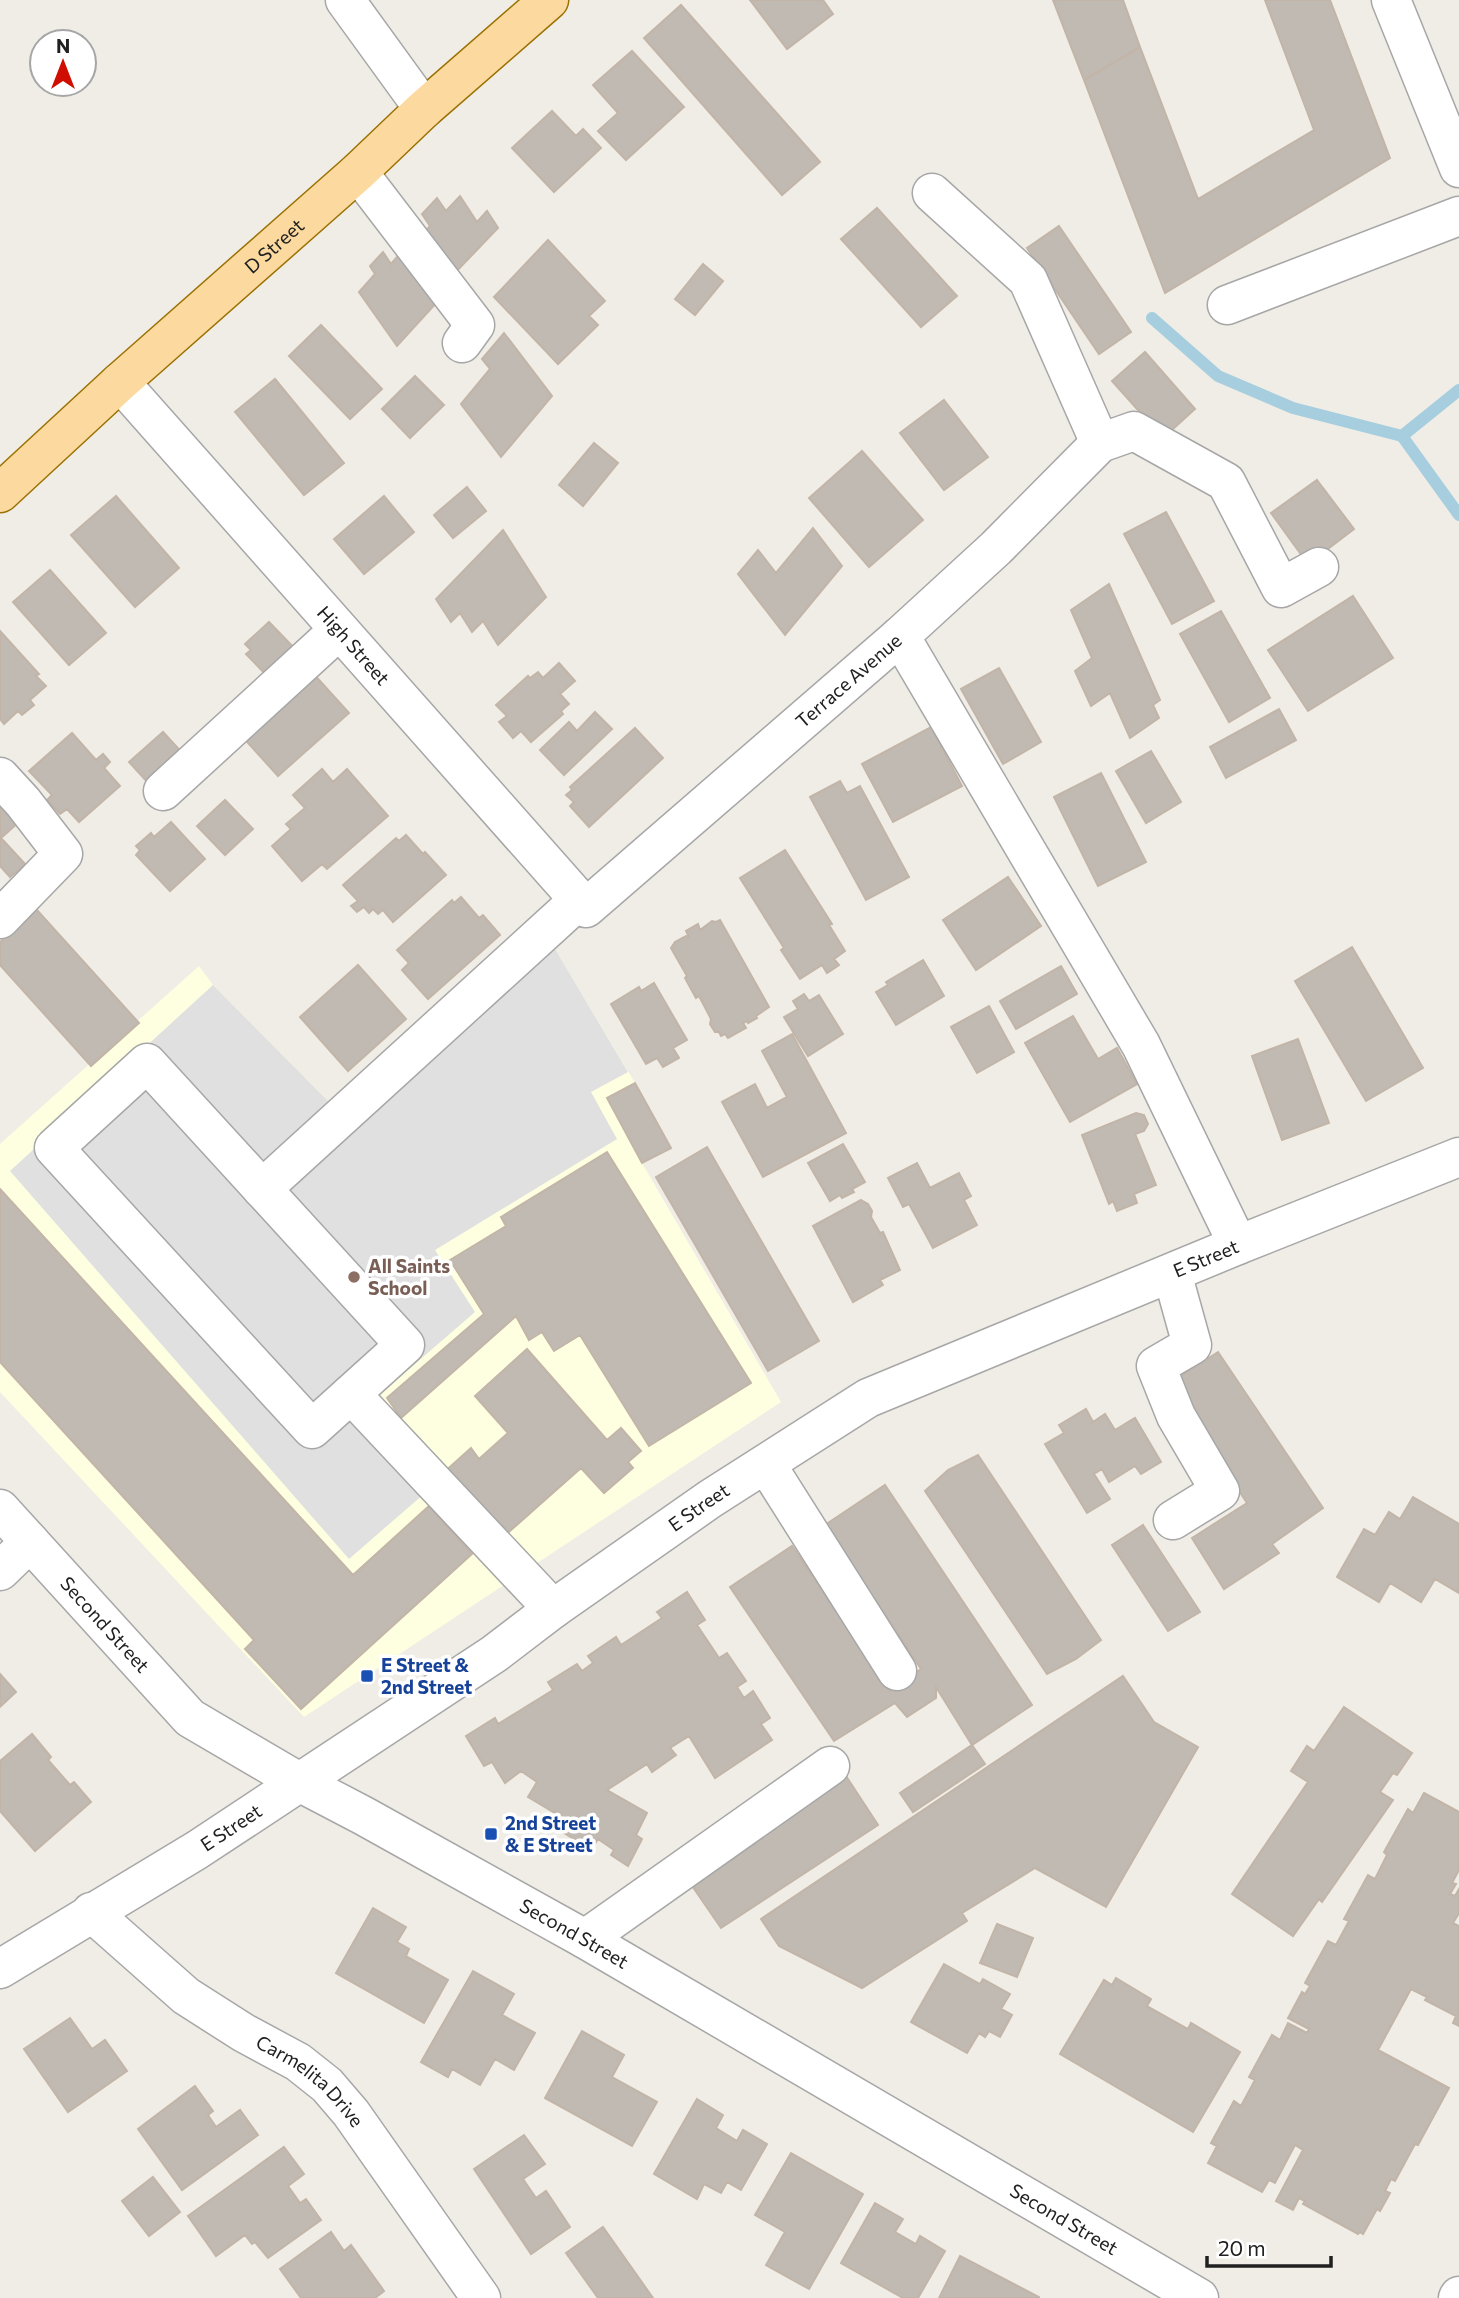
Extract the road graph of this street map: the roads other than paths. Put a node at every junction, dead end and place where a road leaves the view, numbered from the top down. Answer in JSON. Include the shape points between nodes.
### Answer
{"nodes":[{"id":1,"x":345,"y":0,"type":"edge"},
{"id":2,"x":549,"y":0,"type":"edge"},
{"id":3,"x":1391,"y":0,"type":"edge"},
{"id":4,"x":424,"y":109,"type":"junction"},
{"id":5,"x":1459,"y":168,"type":"edge"},
{"id":6,"x":358,"y":172,"type":"junction"},
{"id":7,"x":932,"y":193,"type":"dead end"},
{"id":8,"x":1459,"y":216,"type":"edge"},
{"id":9,"x":1227,"y":306,"type":"dead end"},
{"id":10,"x":462,"y":343,"type":"dead end"},
{"id":11,"x":120,"y":382,"type":"junction"},
{"id":12,"x":1100,"y":443,"type":"junction"},
{"id":13,"x":0,"y":493,"type":"edge"},
{"id":14,"x":1319,"y":567,"type":"dead end"},
{"id":15,"x":340,"y":630,"type":"junction"},
{"id":16,"x":900,"y":636,"type":"junction"},
{"id":17,"x":0,"y":776,"type":"edge"},
{"id":18,"x":163,"y":791,"type":"dead end"},
{"id":19,"x":583,"y":904,"type":"junction"},
{"id":20,"x":0,"y":919,"type":"edge"},
{"id":21,"x":1459,"y":1157,"type":"edge"},
{"id":22,"x":262,"y":1189,"type":"junction"},
{"id":23,"x":1238,"y":1245,"type":"junction"},
{"id":24,"x":1172,"y":1273,"type":"junction"},
{"id":25,"x":351,"y":1394,"type":"junction"},
{"id":26,"x":766,"y":1464,"type":"junction"},
{"id":27,"x":0,"y":1509,"type":"edge"},
{"id":28,"x":1172,"y":1520,"type":"dead end"},
{"id":29,"x":30,"y":1542,"type":"junction"},
{"id":30,"x":0,"y":1571,"type":"edge"},
{"id":31,"x":553,"y":1609,"type":"junction"},
{"id":32,"x":897,"y":1671,"type":"dead end"},
{"id":33,"x":830,"y":1766,"type":"dead end"},
{"id":34,"x":299,"y":1782,"type":"junction"},
{"id":35,"x":91,"y":1912,"type":"junction"},
{"id":36,"x":585,"y":1939,"type":"junction"},
{"id":37,"x":0,"y":1969,"type":"edge"},
{"id":38,"x":481,"y":2298,"type":"edge"},
{"id":39,"x":1199,"y":2298,"type":"edge"}],
"edges":[{"from":1,"to":4,"type":"street"},
{"from":2,"to":4,"type":"main road","name":"D Street"},
{"from":3,"to":5,"type":"street"},
{"from":4,"to":6,"type":"main road","name":"D Street"},
{"from":6,"to":10,"type":"street","via":[[475,325]]},
{"from":6,"to":11,"type":"main road","name":"D Street"},
{"from":7,"to":12,"type":"street","via":[[1028,280]]},
{"from":8,"to":9,"type":"street"},
{"from":11,"to":13,"type":"main road","name":"D Street"},
{"from":11,"to":15,"type":"street","name":"High Street"},
{"from":12,"to":14,"type":"street","via":[[1134,431],[1226,482],[1281,588]]},
{"from":12,"to":16,"type":"street","name":"Terrace Avenue"},
{"from":15,"to":18,"type":"street"},
{"from":15,"to":19,"type":"street","name":"High Street"},
{"from":16,"to":19,"type":"street","name":"Terrace Avenue"},
{"from":16,"to":23,"type":"street","via":[[1141,1045]]},
{"from":17,"to":20,"type":"street","via":[[63,854]]},
{"from":19,"to":22,"type":"street","name":"Terrace Avenue"},
{"from":21,"to":23,"type":"street","name":"E Street"},
{"from":22,"to":25,"type":"street","via":[[405,1345]]},
{"from":22,"to":25,"type":"street","via":[[147,1063],[54,1148],[312,1429]]},
{"from":23,"to":24,"type":"street","name":"E Street"},
{"from":24,"to":26,"type":"street","name":"E Street","via":[[868,1398]]},
{"from":24,"to":28,"type":"street","via":[[1192,1345],[1156,1366],[1176,1416],[1220,1491]]},
{"from":25,"to":31,"type":"street"},
{"from":26,"to":31,"type":"street","name":"E Street"},
{"from":26,"to":32,"type":"street"},
{"from":27,"to":29,"type":"street","name":"Second Street"},
{"from":29,"to":30,"type":"street"},
{"from":29,"to":34,"type":"street","name":"Second Street","via":[[190,1718]]},
{"from":31,"to":34,"type":"street","name":"E Street","via":[[494,1654]]},
{"from":33,"to":36,"type":"street"},
{"from":34,"to":35,"type":"street","name":"E Street","via":[[197,1850]]},
{"from":34,"to":36,"type":"street","name":"Second Street"},
{"from":35,"to":37,"type":"street","name":"E Street"},
{"from":35,"to":38,"type":"street","name":"Carmelita Drive","via":[[186,1996],[298,2062],[327,2085]]},
{"from":36,"to":39,"type":"street","name":"Second Street"}]}
